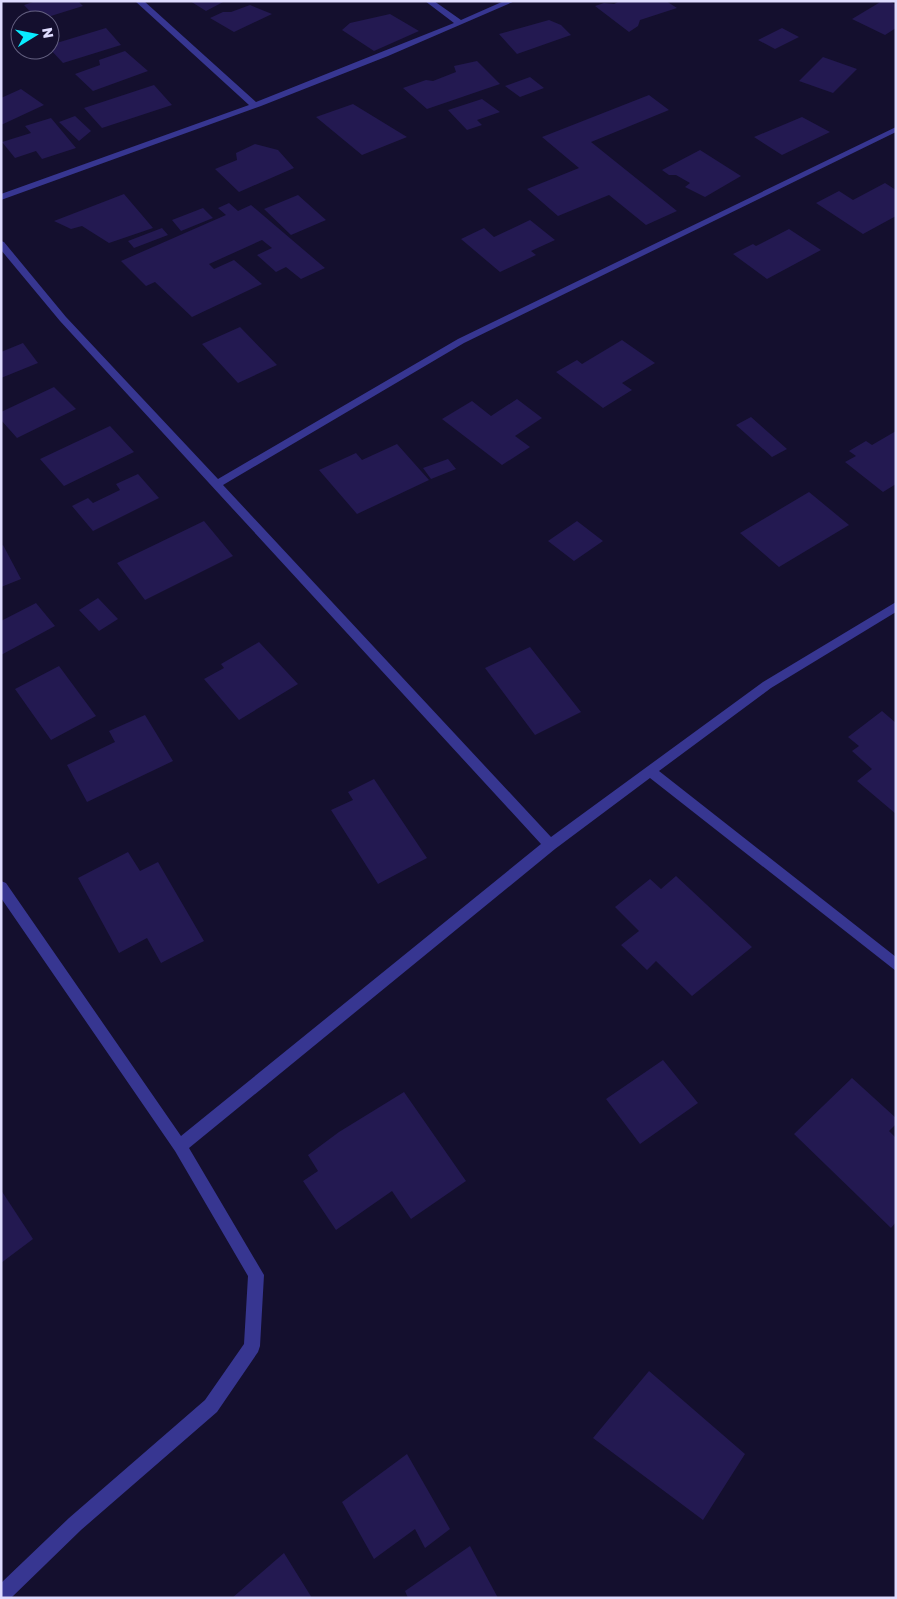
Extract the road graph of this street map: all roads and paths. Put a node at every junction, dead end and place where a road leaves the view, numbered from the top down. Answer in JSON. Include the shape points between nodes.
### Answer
{"nodes":[{"id":1,"x":139,"y":1,"type":"edge"},
{"id":2,"x":430,"y":1,"type":"edge"},
{"id":3,"x":511,"y":1,"type":"edge"},
{"id":4,"x":460,"y":23,"type":"junction"},
{"id":5,"x":254,"y":105,"type":"junction"},
{"id":6,"x":896,"y":129,"type":"edge"},
{"id":7,"x":1,"y":197,"type":"edge"},
{"id":8,"x":1,"y":244,"type":"edge"},
{"id":9,"x":216,"y":485,"type":"junction"},
{"id":10,"x":896,"y":606,"type":"edge"},
{"id":11,"x":651,"y":772,"type":"junction"},
{"id":12,"x":550,"y":845,"type":"junction"},
{"id":13,"x":1,"y":887,"type":"edge"},
{"id":14,"x":896,"y":965,"type":"edge"},
{"id":15,"x":180,"y":1146,"type":"junction"},
{"id":16,"x":1,"y":1595,"type":"edge"}],
"edges":[{"from":1,"to":5,"type":"street"},
{"from":2,"to":4,"type":"street"},
{"from":3,"to":4,"type":"street"},
{"from":4,"to":5,"type":"street"},
{"from":5,"to":7,"type":"street"},
{"from":6,"to":9,"type":"street","via":[[461,341]]},
{"from":8,"to":9,"type":"street","via":[[63,319]]},
{"from":9,"to":12,"type":"street"},
{"from":10,"to":11,"type":"street","via":[[767,685]]},
{"from":11,"to":12,"type":"street"},
{"from":11,"to":14,"type":"street"},
{"from":12,"to":15,"type":"street"},
{"from":13,"to":15,"type":"street"},
{"from":15,"to":16,"type":"street","via":[[256,1275],[252,1346],[211,1406],[75,1524]]}]}
